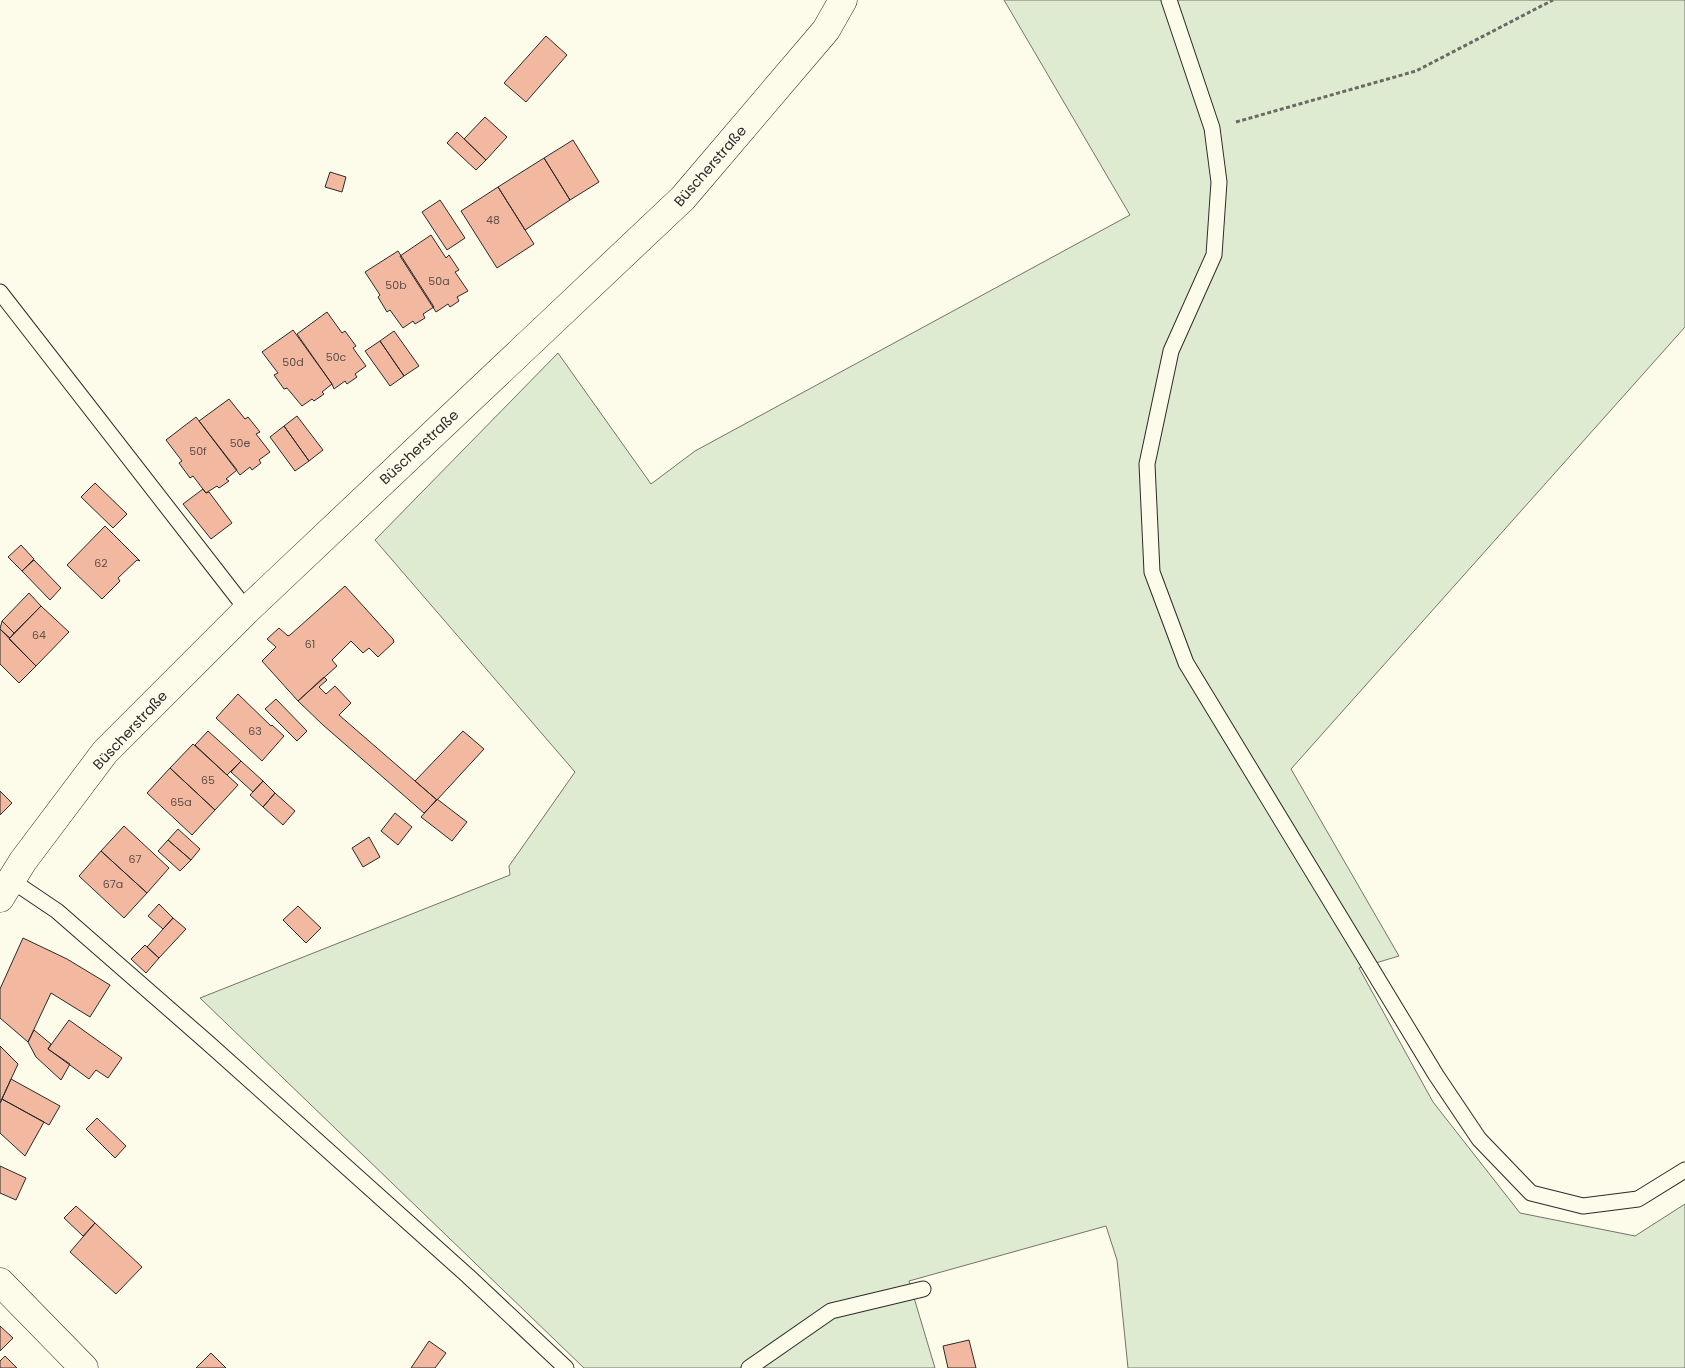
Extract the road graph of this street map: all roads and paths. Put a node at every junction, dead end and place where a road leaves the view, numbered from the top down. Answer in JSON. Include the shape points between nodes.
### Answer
{"nodes":[{"id":1,"x":843,"y":0,"type":"edge"},
{"id":2,"x":1169,"y":0,"type":"edge"},
{"id":3,"x":1553,"y":0,"type":"edge"},
{"id":4,"x":1212,"y":128,"type":"junction"},
{"id":5,"x":0,"y":292,"type":"edge"},
{"id":6,"x":247,"y":610,"type":"junction"},
{"id":7,"x":5,"y":889,"type":"edge"},
{"id":8,"x":1685,"y":1170,"type":"edge"},
{"id":9,"x":0,"y":1282,"type":"edge"},
{"id":10,"x":923,"y":1288,"type":"dead end"},
{"id":11,"x":84,"y":1368,"type":"edge"},
{"id":12,"x":566,"y":1368,"type":"edge"},
{"id":13,"x":749,"y":1368,"type":"edge"}],
"edges":[{"from":1,"to":6,"type":"street","name":"Büscherstraße","via":[[826,30],[683,198]]},
{"from":2,"to":4,"type":"lane"},
{"from":3,"to":4,"type":"path","via":[[1416,71]]},
{"from":4,"to":8,"type":"lane","via":[[1219,182],[1214,255],[1171,351],[1147,464],[1152,572],[1186,663],[1436,1075],[1479,1139],[1531,1193],[1583,1206],[1638,1199]]},
{"from":5,"to":6,"type":"lane"},
{"from":6,"to":7,"type":"street","name":"Büscherstraße","via":[[105,752]]},
{"from":7,"to":12,"type":"lane","via":[[57,911],[468,1276]]},
{"from":9,"to":11,"type":"street"},
{"from":10,"to":13,"type":"lane","via":[[832,1311]]}]}
